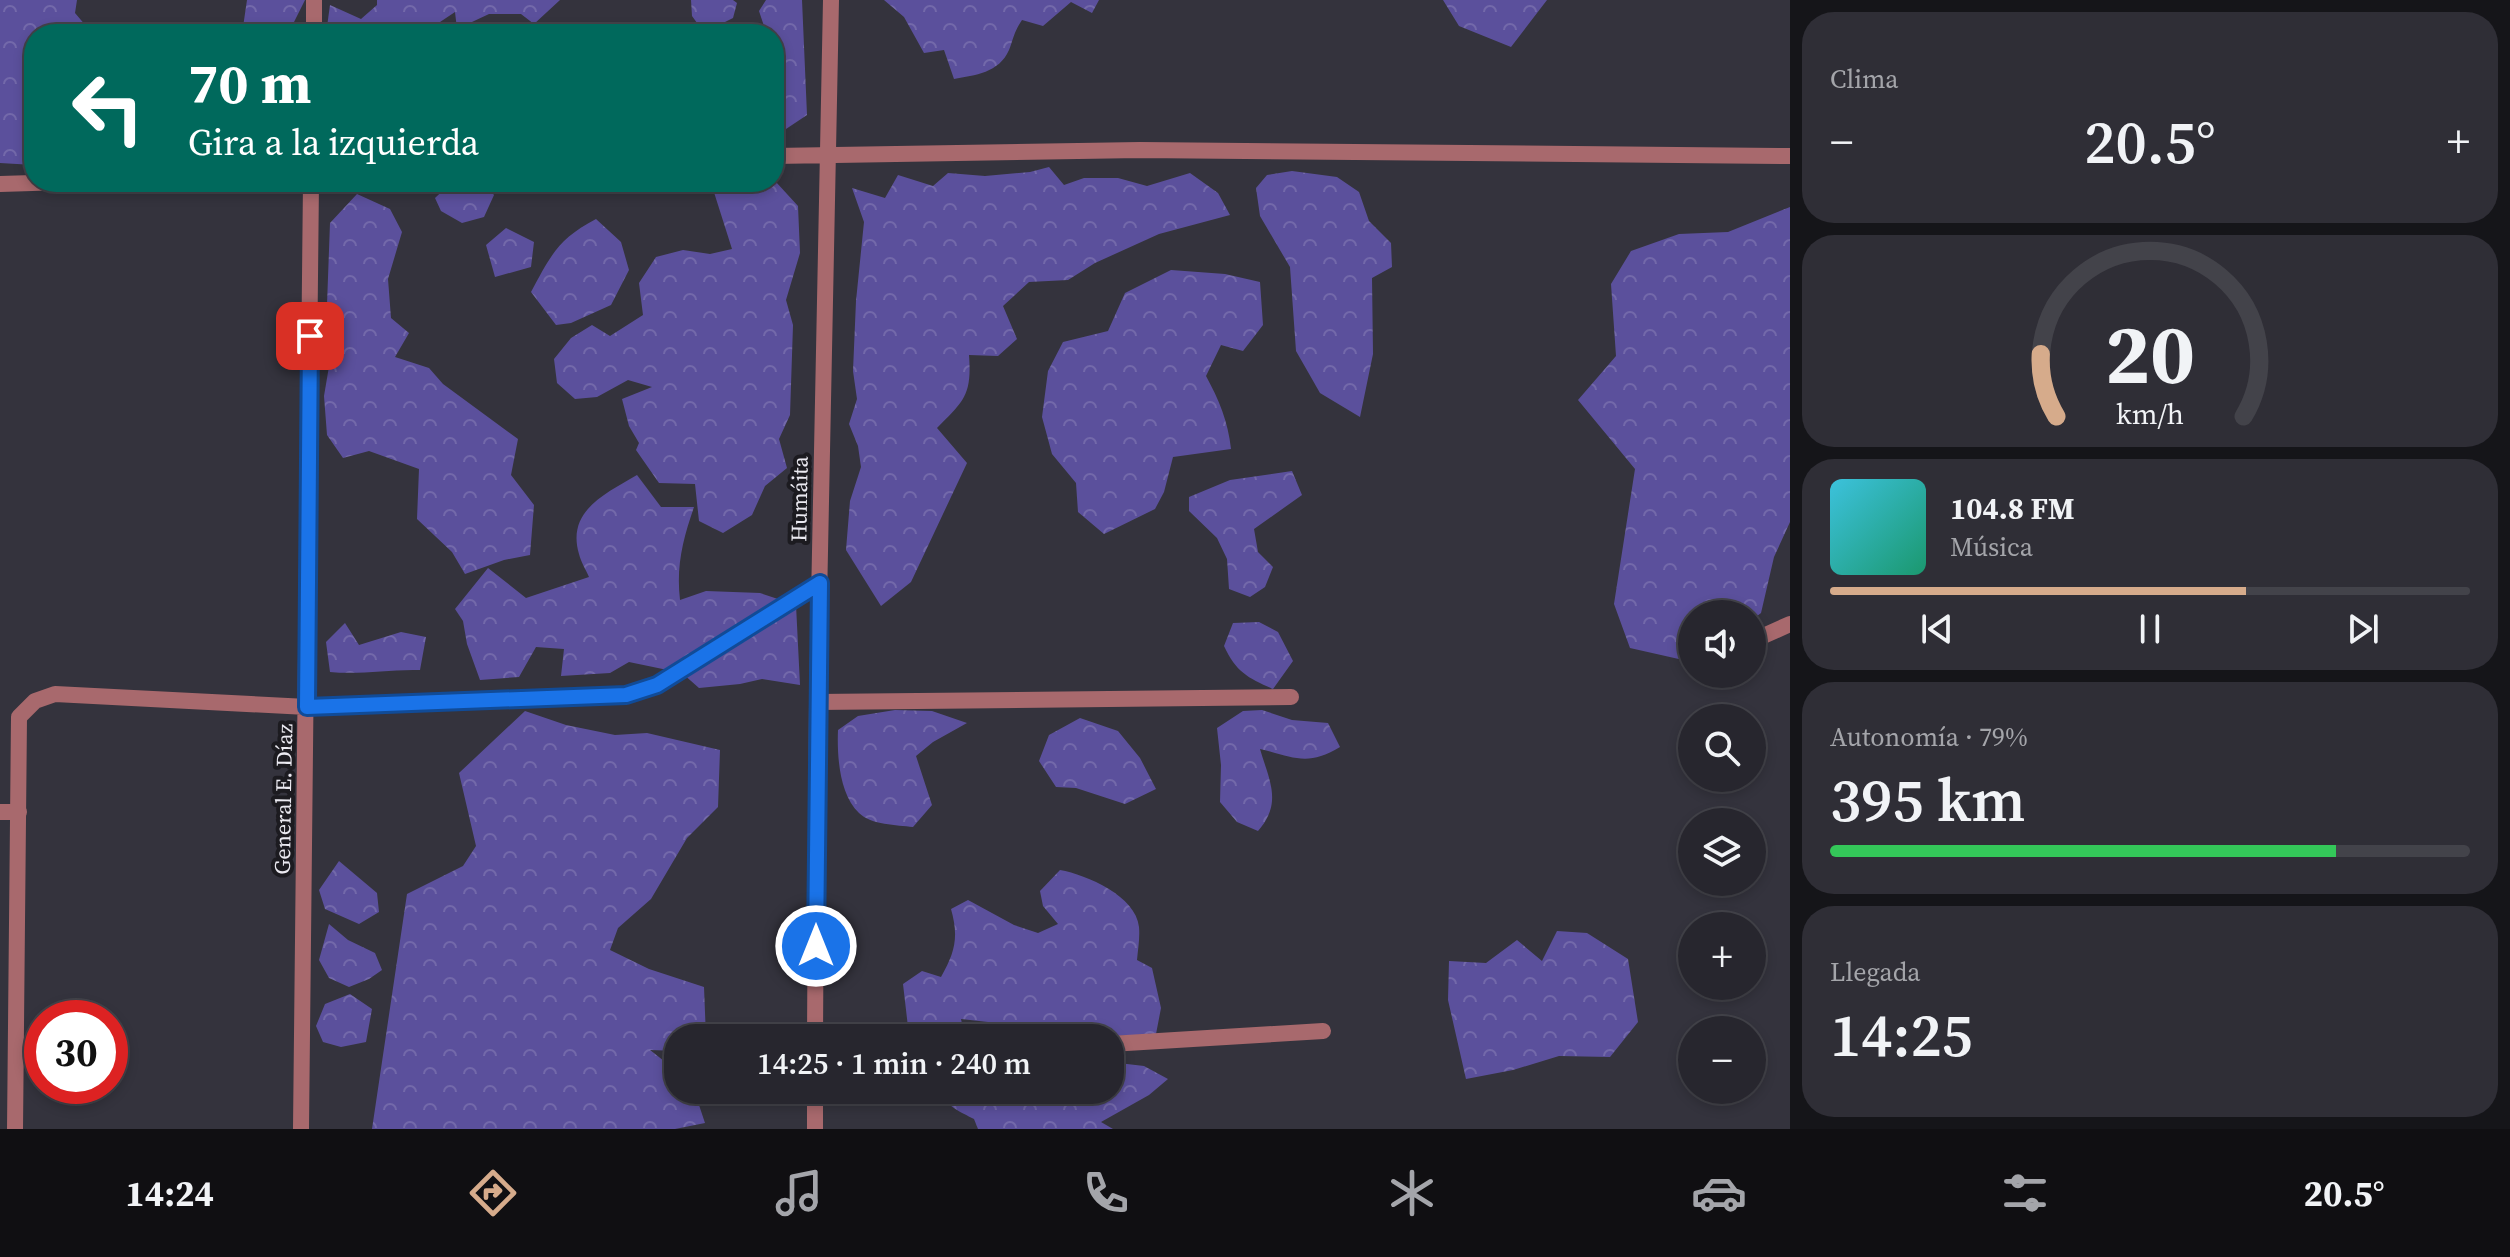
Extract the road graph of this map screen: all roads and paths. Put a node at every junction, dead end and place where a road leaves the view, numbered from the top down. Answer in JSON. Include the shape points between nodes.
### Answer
{"nodes":[{"id":1,"x":314,"y":0,"type":"edge"},
{"id":2,"x":831,"y":0,"type":"edge"},
{"id":3,"x":314,"y":24,"type":"edge"},
{"id":4,"x":829,"y":154,"type":"junction"},
{"id":5,"x":784,"y":156,"type":"edge"},
{"id":6,"x":1790,"y":156,"type":"edge"},
{"id":7,"x":24,"y":183,"type":"edge"},
{"id":8,"x":0,"y":184,"type":"edge"},
{"id":9,"x":311,"y":192,"type":"edge"},
{"id":10,"x":820,"y":583,"type":"junction"},
{"id":11,"x":1790,"y":624,"type":"edge"},
{"id":12,"x":1766,"y":635,"type":"edge"},
{"id":13,"x":1291,"y":697,"type":"dead end"},
{"id":14,"x":817,"y":702,"type":"junction"},
{"id":15,"x":307,"y":707,"type":"junction"},
{"id":16,"x":0,"y":812,"type":"edge"},
{"id":17,"x":19,"y":812,"type":"junction"},
{"id":18,"x":9,"y":860,"type":"edge"},
{"id":19,"x":815,"y":1024,"type":"edge"},
{"id":20,"x":1323,"y":1031,"type":"dead end"},
{"id":21,"x":1124,"y":1043,"type":"edge"},
{"id":22,"x":815,"y":1104,"type":"edge"},
{"id":23,"x":15,"y":1129,"type":"edge"},
{"id":24,"x":301,"y":1129,"type":"edge"},
{"id":25,"x":815,"y":1129,"type":"edge"}],
"edges":[{"from":1,"to":3,"type":"street"},
{"from":2,"to":4,"type":"street","name":"Humáita"},
{"from":4,"to":5,"type":"street"},
{"from":4,"to":6,"type":"street","via":[[1140,150]]},
{"from":4,"to":10,"type":"street","name":"Humáita"},
{"from":7,"to":8,"type":"street"},
{"from":9,"to":15,"type":"street","name":"General E. Díaz"},
{"from":10,"to":14,"type":"street","name":"Humáita"},
{"from":10,"to":15,"type":"street","via":[[657,685],[626,695]]},
{"from":11,"to":12,"type":"street"},
{"from":13,"to":14,"type":"street"},
{"from":14,"to":19,"type":"street","name":"Humáita"},
{"from":15,"to":17,"type":"street","via":[[55,694],[35,701],[19,717]]},
{"from":15,"to":24,"type":"street","name":"General E. Díaz"},
{"from":16,"to":17,"type":"street"},
{"from":17,"to":18,"type":"street"},
{"from":18,"to":23,"type":"street"},
{"from":20,"to":21,"type":"street"},
{"from":22,"to":25,"type":"street"}]}
